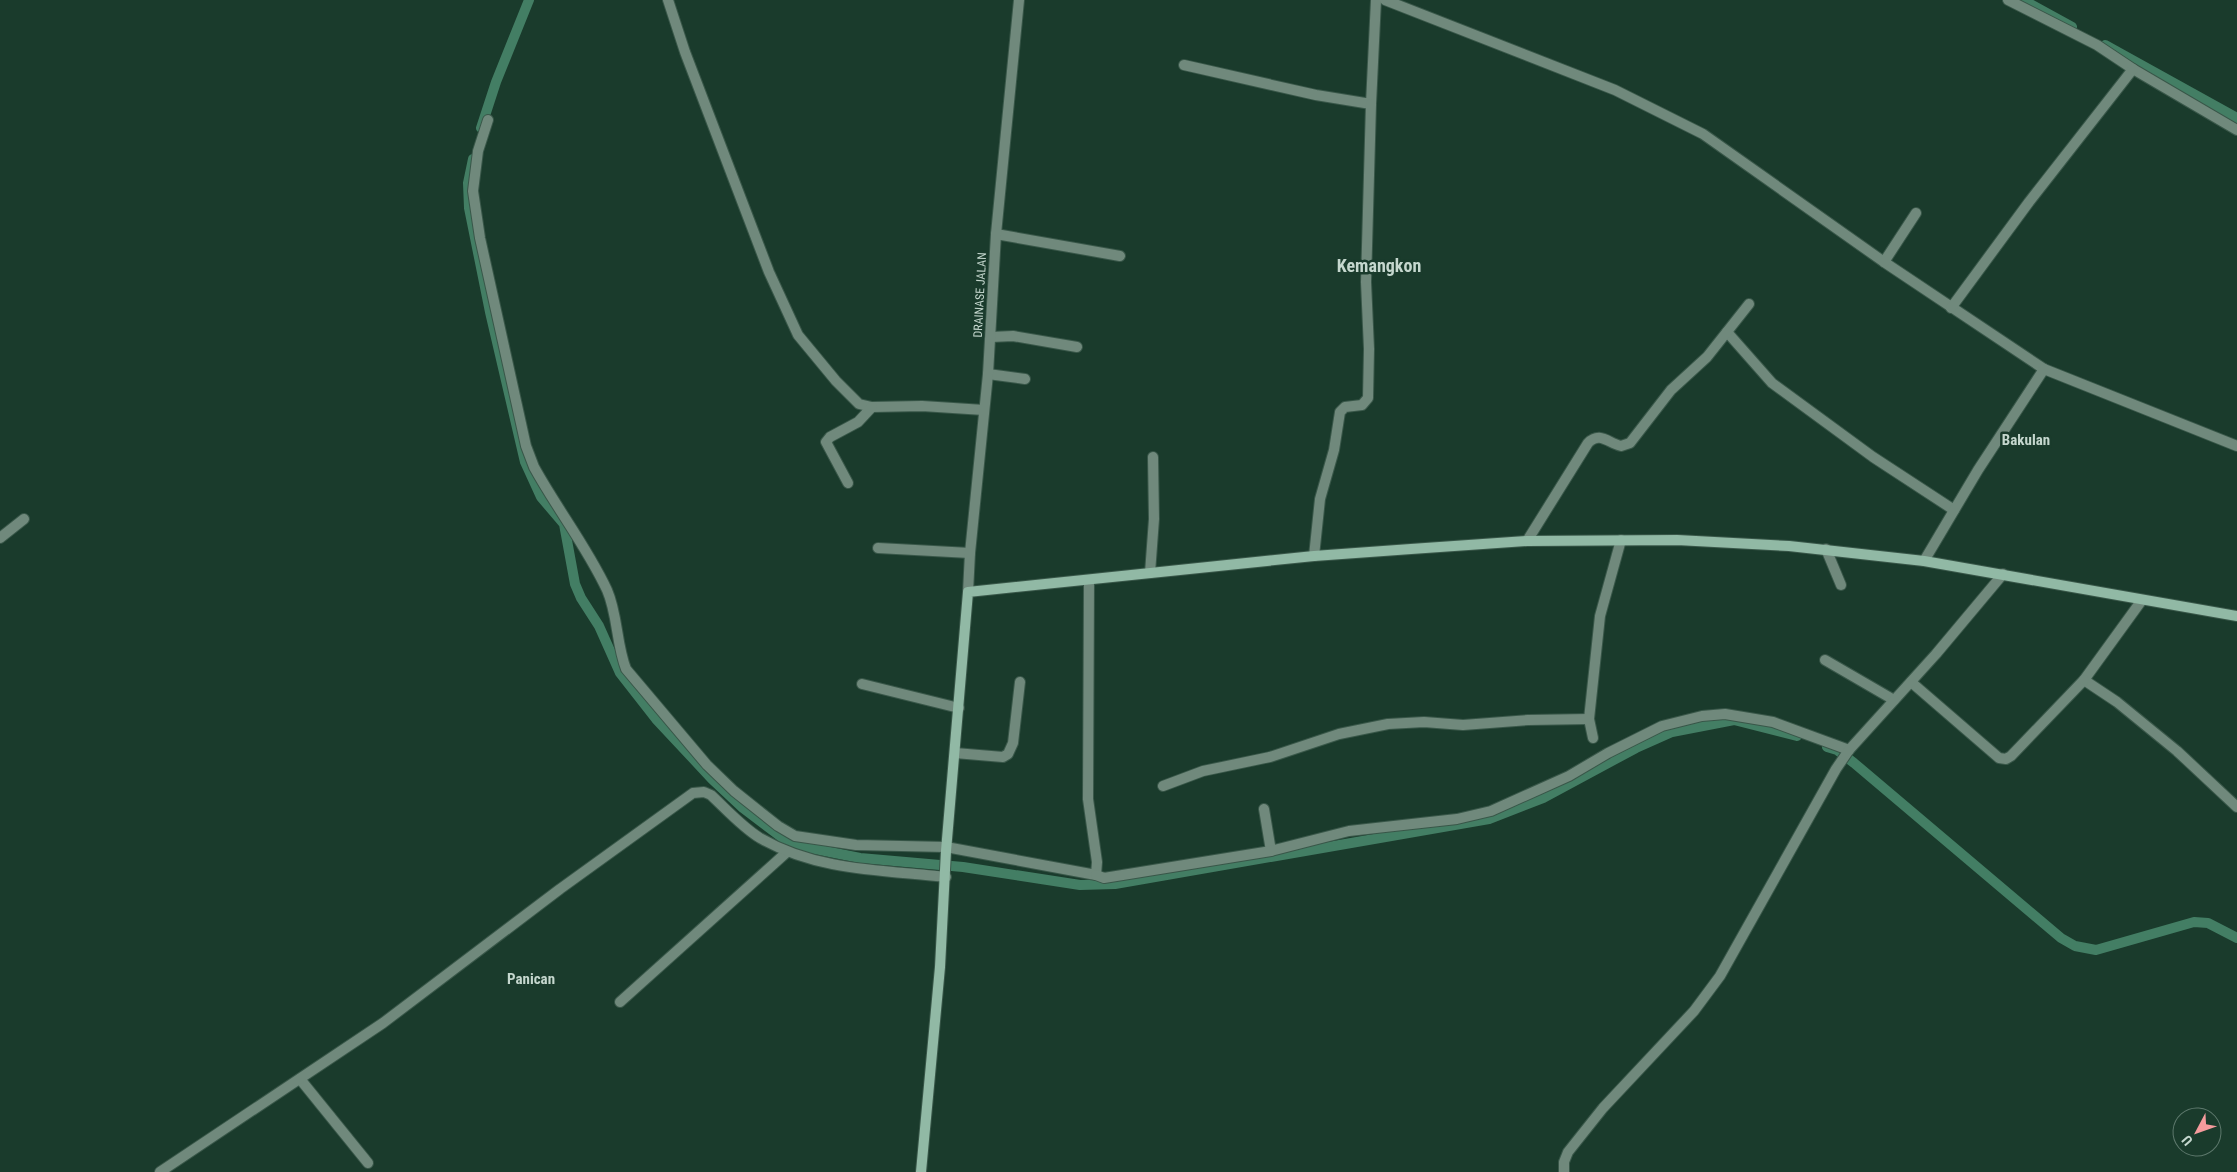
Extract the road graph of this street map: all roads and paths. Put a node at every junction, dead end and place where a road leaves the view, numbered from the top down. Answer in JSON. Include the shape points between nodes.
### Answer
{"nodes":[{"id":1,"x":668,"y":0,"type":"edge"},
{"id":2,"x":1019,"y":0,"type":"edge"},
{"id":3,"x":1376,"y":0,"type":"edge"},
{"id":4,"x":1385,"y":0,"type":"edge"},
{"id":5,"x":2008,"y":0,"type":"edge"},
{"id":6,"x":1184,"y":65,"type":"dead end"},
{"id":7,"x":2133,"y":70,"type":"junction"},
{"id":8,"x":1371,"y":104,"type":"junction"},
{"id":9,"x":488,"y":120,"type":"dead end"},
{"id":10,"x":2237,"y":130,"type":"edge"},
{"id":11,"x":1916,"y":213,"type":"dead end"},
{"id":12,"x":996,"y":234,"type":"junction"},
{"id":13,"x":1120,"y":256,"type":"dead end"},
{"id":14,"x":1884,"y":262,"type":"junction"},
{"id":15,"x":1750,"y":304,"type":"dead end"},
{"id":16,"x":1951,"y":308,"type":"junction"},
{"id":17,"x":1727,"y":332,"type":"junction"},
{"id":18,"x":990,"y":337,"type":"junction"},
{"id":19,"x":1077,"y":347,"type":"dead end"},
{"id":20,"x":2044,"y":369,"type":"junction"},
{"id":21,"x":988,"y":374,"type":"junction"},
{"id":22,"x":1025,"y":379,"type":"dead end"},
{"id":23,"x":872,"y":406,"type":"junction"},
{"id":24,"x":984,"y":410,"type":"junction"},
{"id":25,"x":2237,"y":446,"type":"edge"},
{"id":26,"x":1153,"y":457,"type":"dead end"},
{"id":27,"x":848,"y":483,"type":"dead end"},
{"id":28,"x":1954,"y":510,"type":"junction"},
{"id":29,"x":24,"y":519,"type":"dead end"},
{"id":30,"x":0,"y":538,"type":"edge"},
{"id":31,"x":1621,"y":540,"type":"junction"},
{"id":32,"x":1527,"y":541,"type":"junction"},
{"id":33,"x":878,"y":548,"type":"dead end"},
{"id":34,"x":1826,"y":549,"type":"junction"},
{"id":35,"x":970,"y":553,"type":"junction"},
{"id":36,"x":1314,"y":556,"type":"junction"},
{"id":37,"x":1924,"y":561,"type":"junction"},
{"id":38,"x":1150,"y":573,"type":"junction"},
{"id":39,"x":2003,"y":574,"type":"junction"},
{"id":40,"x":1089,"y":580,"type":"junction"},
{"id":41,"x":1841,"y":585,"type":"dead end"},
{"id":42,"x":968,"y":592,"type":"junction"},
{"id":43,"x":2142,"y":600,"type":"junction"},
{"id":44,"x":2237,"y":616,"type":"edge"},
{"id":45,"x":1825,"y":660,"type":"dead end"},
{"id":46,"x":2084,"y":680,"type":"junction"},
{"id":47,"x":1020,"y":682,"type":"dead end"},
{"id":48,"x":1911,"y":682,"type":"junction"},
{"id":49,"x":862,"y":684,"type":"dead end"},
{"id":50,"x":1894,"y":700,"type":"junction"},
{"id":51,"x":958,"y":708,"type":"junction"},
{"id":52,"x":1589,"y":720,"type":"junction"},
{"id":53,"x":1593,"y":738,"type":"dead end"},
{"id":54,"x":955,"y":753,"type":"junction"},
{"id":55,"x":1846,"y":754,"type":"junction"},
{"id":56,"x":1163,"y":786,"type":"dead end"},
{"id":57,"x":2237,"y":807,"type":"edge"},
{"id":58,"x":1264,"y":809,"type":"dead end"},
{"id":59,"x":946,"y":849,"type":"junction"},
{"id":60,"x":1271,"y":851,"type":"junction"},
{"id":61,"x":787,"y":852,"type":"junction"},
{"id":62,"x":1096,"y":875,"type":"junction"},
{"id":63,"x":946,"y":877,"type":"junction"},
{"id":64,"x":620,"y":1002,"type":"dead end"},
{"id":65,"x":300,"y":1079,"type":"junction"},
{"id":66,"x":368,"y":1162,"type":"dead end"},
{"id":67,"x":160,"y":1172,"type":"edge"},
{"id":68,"x":921,"y":1172,"type":"edge"},
{"id":69,"x":1564,"y":1172,"type":"edge"}],
"edges":[{"from":1,"to":23,"type":"street","via":[[770,272],[798,335],[850,396],[859,404]]},
{"from":2,"to":12,"type":"street","name":"DRAINASE JALAN"},
{"from":3,"to":8,"type":"street"},
{"from":4,"to":14,"type":"street","via":[[1615,90],[1703,134]]},
{"from":5,"to":7,"type":"street","via":[[2097,45]]},
{"from":6,"to":8,"type":"street","via":[[1316,96]]},
{"from":7,"to":10,"type":"street"},
{"from":7,"to":16,"type":"street","via":[[2035,194]]},
{"from":8,"to":36,"type":"street","via":[[1366,282],[1368,398],[1362,405],[1345,407],[1340,412],[1319,506]]},
{"from":9,"to":59,"type":"street","via":[[478,151],[473,191],[480,238],[526,446],[548,493],[568,521],[606,589],[615,614],[620,654],[626,669],[707,765],[734,791],[795,836],[856,845]]},
{"from":11,"to":14,"type":"street"},
{"from":12,"to":13,"type":"street"},
{"from":12,"to":18,"type":"street","name":"DRAINASE JALAN"},
{"from":14,"to":16,"type":"street"},
{"from":15,"to":17,"type":"street"},
{"from":16,"to":20,"type":"street"},
{"from":17,"to":28,"type":"street","via":[[1772,383],[1857,446]]},
{"from":17,"to":32,"type":"street","via":[[1707,357],[1671,390],[1630,443],[1621,446],[1601,437],[1588,442]]},
{"from":18,"to":19,"type":"street","via":[[1013,336]]},
{"from":18,"to":21,"type":"street","name":"DRAINASE JALAN"},
{"from":20,"to":25,"type":"street"},
{"from":20,"to":28,"type":"street"},
{"from":21,"to":22,"type":"street"},
{"from":21,"to":24,"type":"street","name":"DRAINASE JALAN"},
{"from":23,"to":24,"type":"street"},
{"from":23,"to":27,"type":"street","via":[[858,422],[826,442]]},
{"from":24,"to":35,"type":"street","name":"DRAINASE JALAN"},
{"from":26,"to":38,"type":"street","via":[[1154,519]]},
{"from":28,"to":37,"type":"street"},
{"from":29,"to":30,"type":"street"},
{"from":31,"to":32,"type":"main road"},
{"from":31,"to":34,"type":"main road"},
{"from":31,"to":52,"type":"street","via":[[1600,616]]},
{"from":32,"to":36,"type":"main road"},
{"from":33,"to":35,"type":"street"},
{"from":34,"to":37,"type":"main road"},
{"from":34,"to":41,"type":"street"},
{"from":35,"to":42,"type":"street","name":"DRAINASE JALAN"},
{"from":36,"to":38,"type":"main road"},
{"from":37,"to":39,"type":"main road"},
{"from":38,"to":40,"type":"main road"},
{"from":39,"to":43,"type":"main road"},
{"from":39,"to":48,"type":"street"},
{"from":40,"to":42,"type":"main road"},
{"from":40,"to":62,"type":"street","via":[[1088,799]]},
{"from":42,"to":51,"type":"main road"},
{"from":43,"to":44,"type":"main road"},
{"from":43,"to":46,"type":"street"},
{"from":45,"to":50,"type":"street"},
{"from":46,"to":48,"type":"street","via":[[2006,759],[1999,758]]},
{"from":46,"to":57,"type":"street","via":[[2117,702],[2177,751]]},
{"from":47,"to":54,"type":"street","via":[[1013,742],[1008,754],[1003,757]]},
{"from":48,"to":50,"type":"street"},
{"from":49,"to":51,"type":"street"},
{"from":50,"to":55,"type":"street"},
{"from":51,"to":54,"type":"main road"},
{"from":52,"to":53,"type":"street"},
{"from":52,"to":56,"type":"street","via":[[1388,724],[1339,734],[1270,757],[1203,771]]},
{"from":54,"to":59,"type":"main road"},
{"from":55,"to":60,"type":"street","via":[[1773,722],[1725,714],[1702,716],[1662,726],[1569,776],[1491,811],[1457,819],[1349,831]]},
{"from":55,"to":69,"type":"street","via":[[1720,976],[1694,1011],[1603,1108],[1568,1152]]},
{"from":58,"to":60,"type":"street"},
{"from":59,"to":62,"type":"street"},
{"from":59,"to":63,"type":"main road"},
{"from":60,"to":62,"type":"street","via":[[1104,878]]},
{"from":61,"to":63,"type":"street","via":[[839,866]]},
{"from":61,"to":64,"type":"street"},
{"from":61,"to":65,"type":"street","via":[[758,836],[710,795],[693,793],[383,1023]]},
{"from":63,"to":68,"type":"main road"},
{"from":65,"to":66,"type":"street"},
{"from":65,"to":67,"type":"street"}]}
